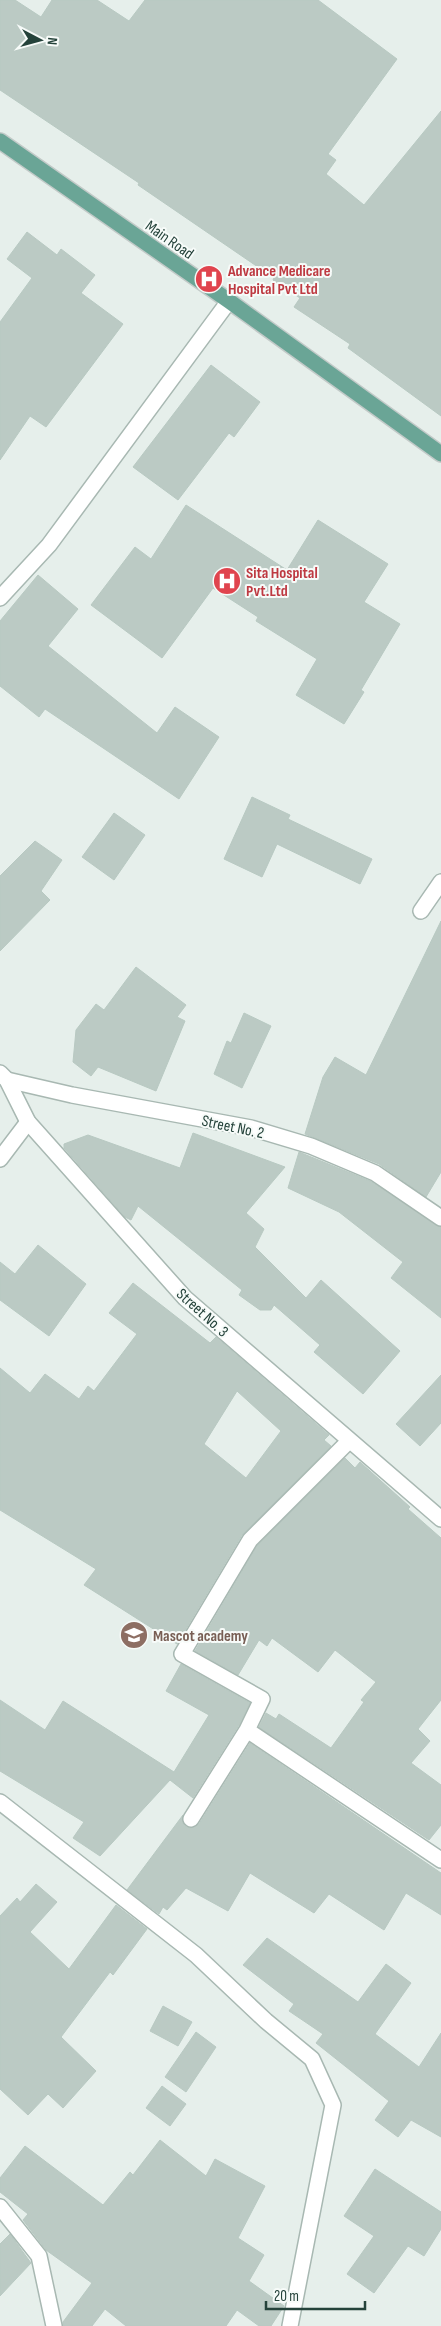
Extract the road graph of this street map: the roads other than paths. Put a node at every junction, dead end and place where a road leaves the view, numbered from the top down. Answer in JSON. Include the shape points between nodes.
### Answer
{"nodes":[{"id":1,"x":0,"y":141,"type":"edge"},
{"id":2,"x":229,"y":301,"type":"junction"},
{"id":3,"x":441,"y":454,"type":"edge"},
{"id":4,"x":0,"y":598,"type":"edge"},
{"id":5,"x":441,"y":882,"type":"edge"},
{"id":6,"x":421,"y":911,"type":"dead end"},
{"id":7,"x":3,"y":1076,"type":"edge"},
{"id":8,"x":28,"y":1122,"type":"junction"},
{"id":9,"x":0,"y":1159,"type":"edge"},
{"id":10,"x":441,"y":1218,"type":"edge"},
{"id":11,"x":349,"y":1440,"type":"junction"},
{"id":12,"x":441,"y":1518,"type":"edge"},
{"id":13,"x":248,"y":1730,"type":"junction"},
{"id":14,"x":0,"y":1802,"type":"edge"},
{"id":15,"x":191,"y":1819,"type":"dead end"},
{"id":16,"x":441,"y":1860,"type":"edge"},
{"id":17,"x":0,"y":2206,"type":"edge"},
{"id":18,"x":54,"y":2326,"type":"edge"},
{"id":19,"x":290,"y":2326,"type":"edge"}],
"edges":[{"from":1,"to":2,"type":"main road","name":"Main Road"},
{"from":2,"to":3,"type":"main road","name":"Main Road"},
{"from":2,"to":4,"type":"street","via":[[49,545]]},
{"from":5,"to":6,"type":"street"},
{"from":7,"to":8,"type":"street","name":"Street No. 3"},
{"from":7,"to":10,"type":"street","name":"Street No. 2","via":[[72,1095],[251,1128],[311,1146],[375,1173]]},
{"from":8,"to":9,"type":"street"},
{"from":8,"to":11,"type":"street","name":"Street No. 3","via":[[185,1298]]},
{"from":11,"to":12,"type":"street","name":"Street No. 3"},
{"from":11,"to":13,"type":"street","via":[[250,1540],[182,1654],[262,1699]]},
{"from":13,"to":15,"type":"street"},
{"from":13,"to":16,"type":"street"},
{"from":14,"to":19,"type":"street","via":[[196,1955],[312,2059],[333,2105]]},
{"from":17,"to":18,"type":"street","via":[[39,2256]]}]}
